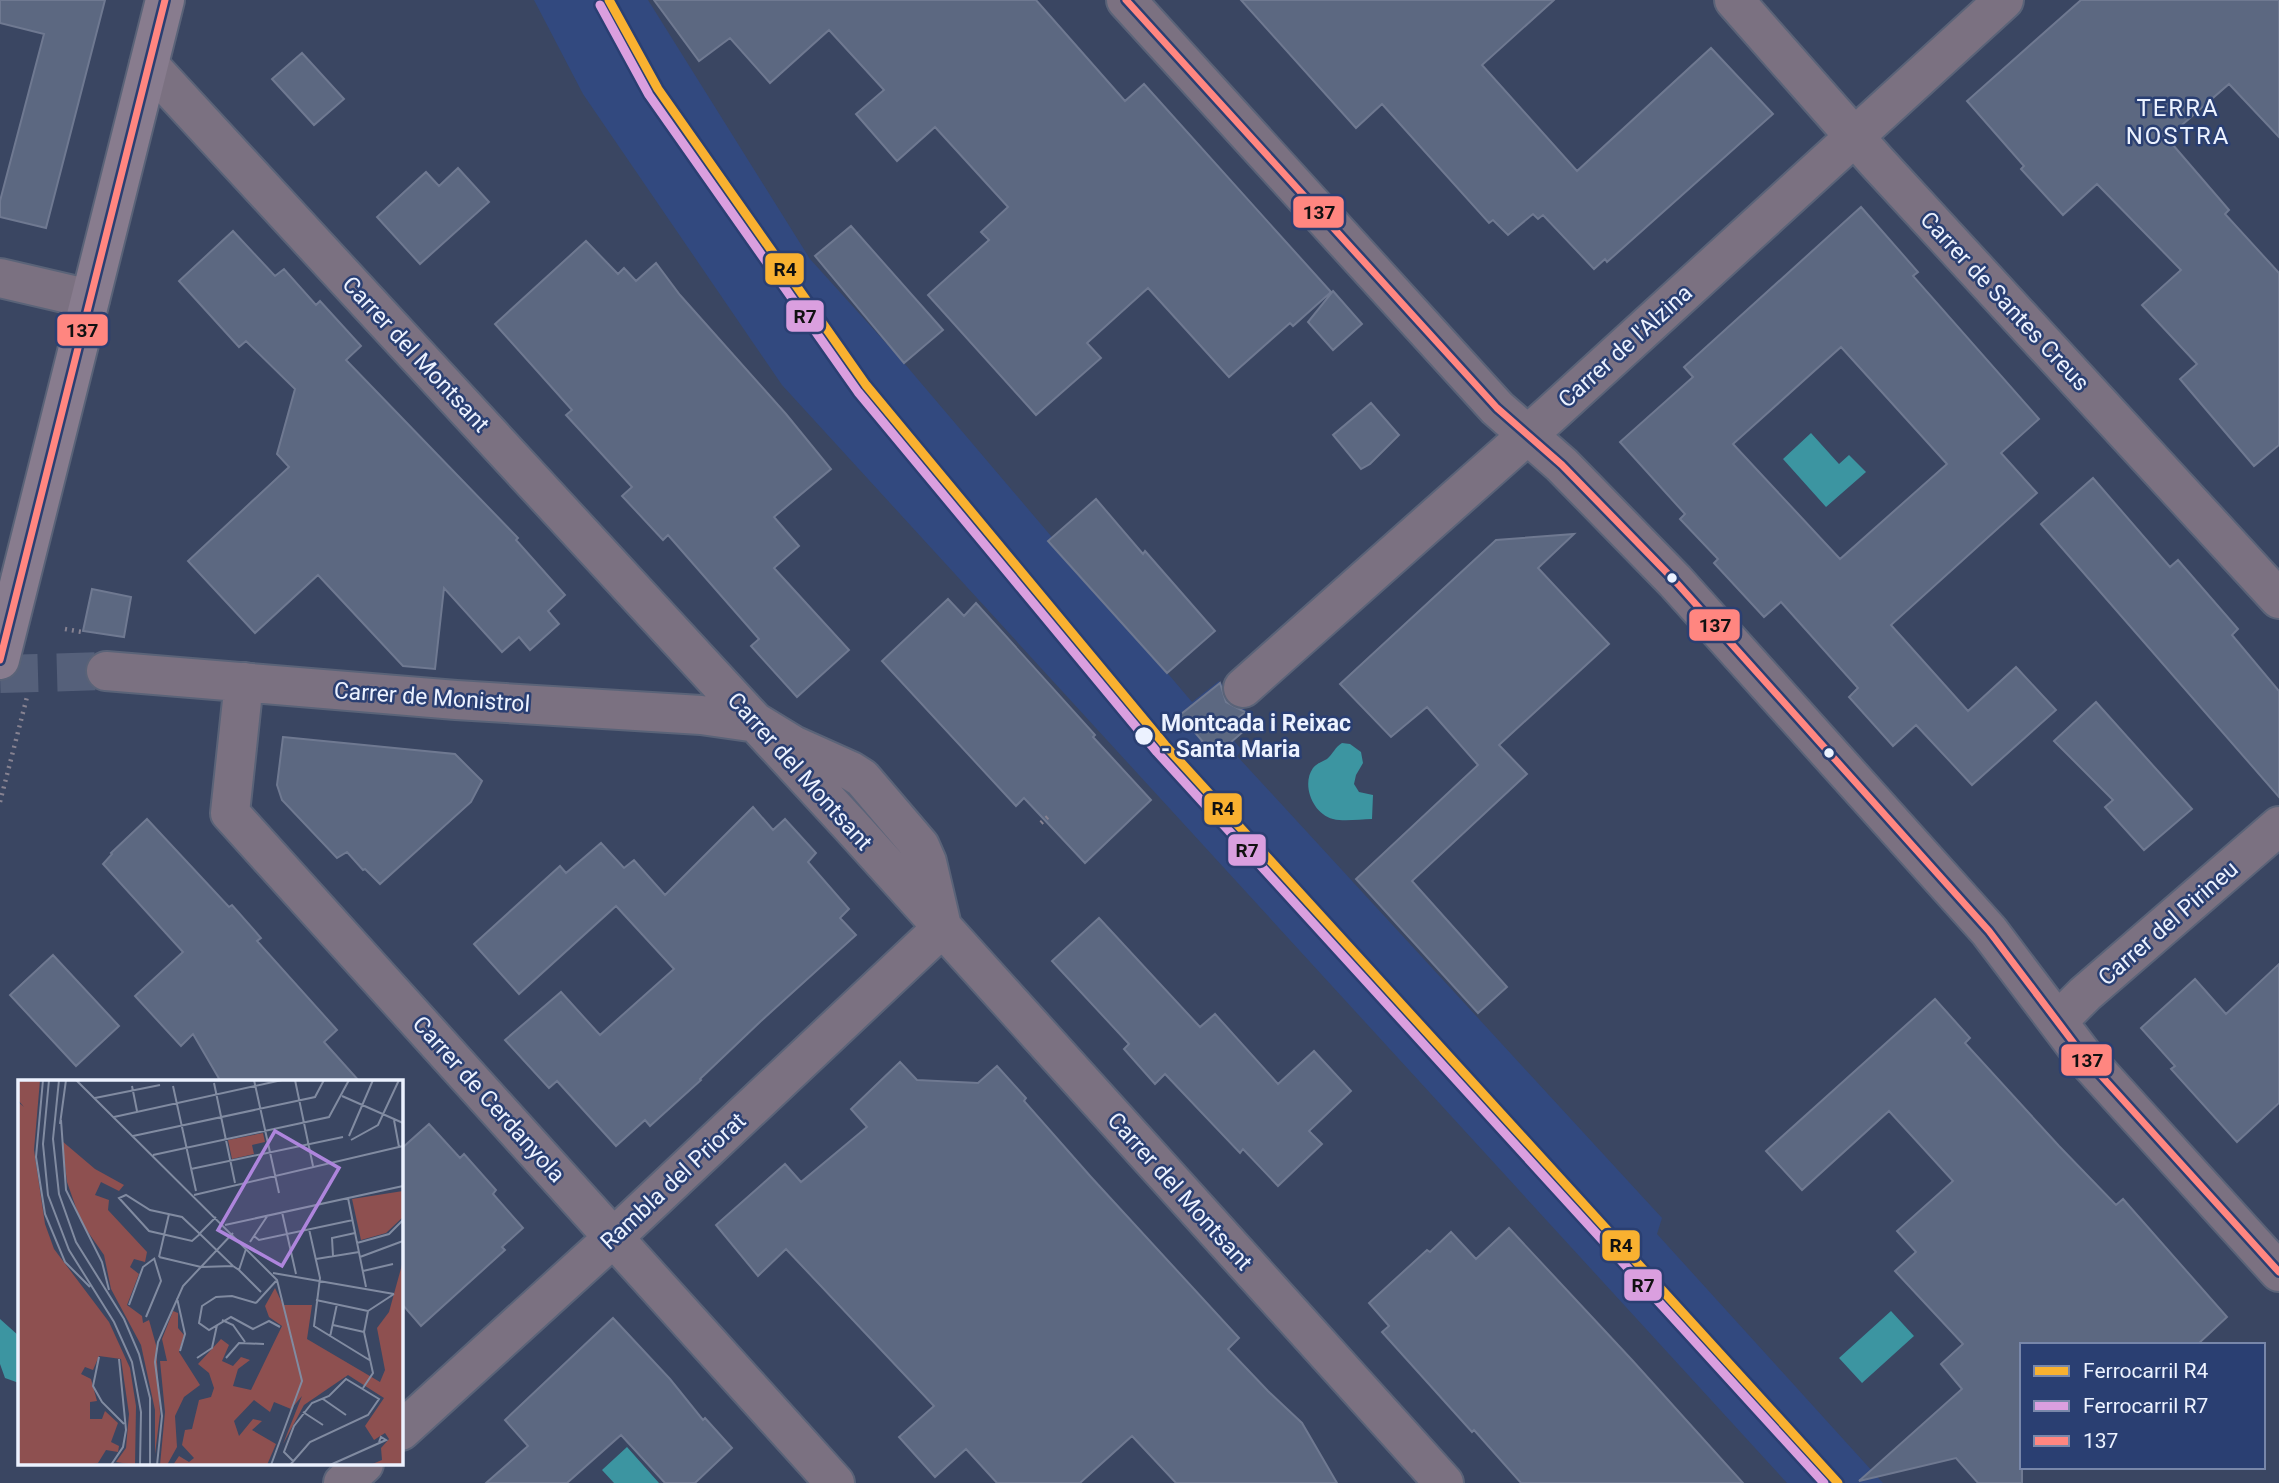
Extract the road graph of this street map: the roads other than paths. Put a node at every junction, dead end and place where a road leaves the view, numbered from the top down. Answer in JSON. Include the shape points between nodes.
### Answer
{"nodes":[{"id":1,"x":165,"y":0,"type":"edge"},
{"id":2,"x":1126,"y":0,"type":"edge"},
{"id":3,"x":1734,"y":0,"type":"edge"},
{"id":4,"x":2004,"y":0,"type":"edge"},
{"id":5,"x":149,"y":65,"type":"junction"},
{"id":6,"x":1854,"y":137,"type":"junction"},
{"id":7,"x":0,"y":278,"type":"edge"},
{"id":8,"x":90,"y":299,"type":"junction"},
{"id":9,"x":1527,"y":435,"type":"junction"},
{"id":10,"x":2279,"y":599,"type":"edge"},
{"id":11,"x":0,"y":660,"type":"edge"},
{"id":12,"x":106,"y":671,"type":"tunnel mouth"},
{"id":13,"x":244,"y":682,"type":"junction"},
{"id":14,"x":1244,"y":688,"type":"dead end"},
{"id":15,"x":757,"y":723,"type":"junction"},
{"id":16,"x":2279,"y":826,"type":"edge"},
{"id":17,"x":942,"y":928,"type":"junction"},
{"id":18,"x":2058,"y":1021,"type":"junction"},
{"id":19,"x":614,"y":1237,"type":"junction"},
{"id":20,"x":2279,"y":1272,"type":"edge"},
{"id":21,"x":402,"y":1430,"type":"edge"},
{"id":22,"x":362,"y":1466,"type":"edge"},
{"id":23,"x":343,"y":1483,"type":"edge"},
{"id":24,"x":835,"y":1483,"type":"edge"},
{"id":25,"x":1444,"y":1483,"type":"edge"}],
"edges":[{"from":1,"to":5,"type":"main road"},
{"from":2,"to":9,"type":"street","via":[[1497,408]]},
{"from":3,"to":6,"type":"street","name":"Carrer de Santes Creus"},
{"from":4,"to":6,"type":"street","name":"Carrer de l'Alzina"},
{"from":5,"to":8,"type":"main road"},
{"from":5,"to":15,"type":"street","name":"Carrer del Montsant"},
{"from":6,"to":9,"type":"street","name":"Carrer de l'Alzina"},
{"from":6,"to":10,"type":"street","name":"Carrer de Santes Creus"},
{"from":7,"to":8,"type":"street"},
{"from":8,"to":11,"type":"main road"},
{"from":9,"to":14,"type":"street","name":"Carrer de l'Alzina"},
{"from":9,"to":18,"type":"street","via":[[1563,465],[1675,581],[1989,931]]},
{"from":12,"to":13,"type":"street","name":"Carrer de Monistrol"},
{"from":13,"to":15,"type":"street","name":"Carrer de Monistrol","via":[[701,715]]},
{"from":13,"to":19,"type":"street","name":"Carrer de Cerdanyola","via":[[230,813]]},
{"from":15,"to":17,"type":"street","via":[[862,778],[920,846]]},
{"from":16,"to":18,"type":"street","name":"Carrer del Pirineu"},
{"from":17,"to":19,"type":"street","name":"Rambla del Priorat"},
{"from":17,"to":25,"type":"street","name":"Carrer del Montsant"},
{"from":18,"to":20,"type":"street","via":[[2085,1058]]},
{"from":19,"to":21,"type":"street","name":"Rambla del Priorat"},
{"from":19,"to":24,"type":"street","name":"Carrer de Cerdanyola"},
{"from":22,"to":23,"type":"street"}]}
